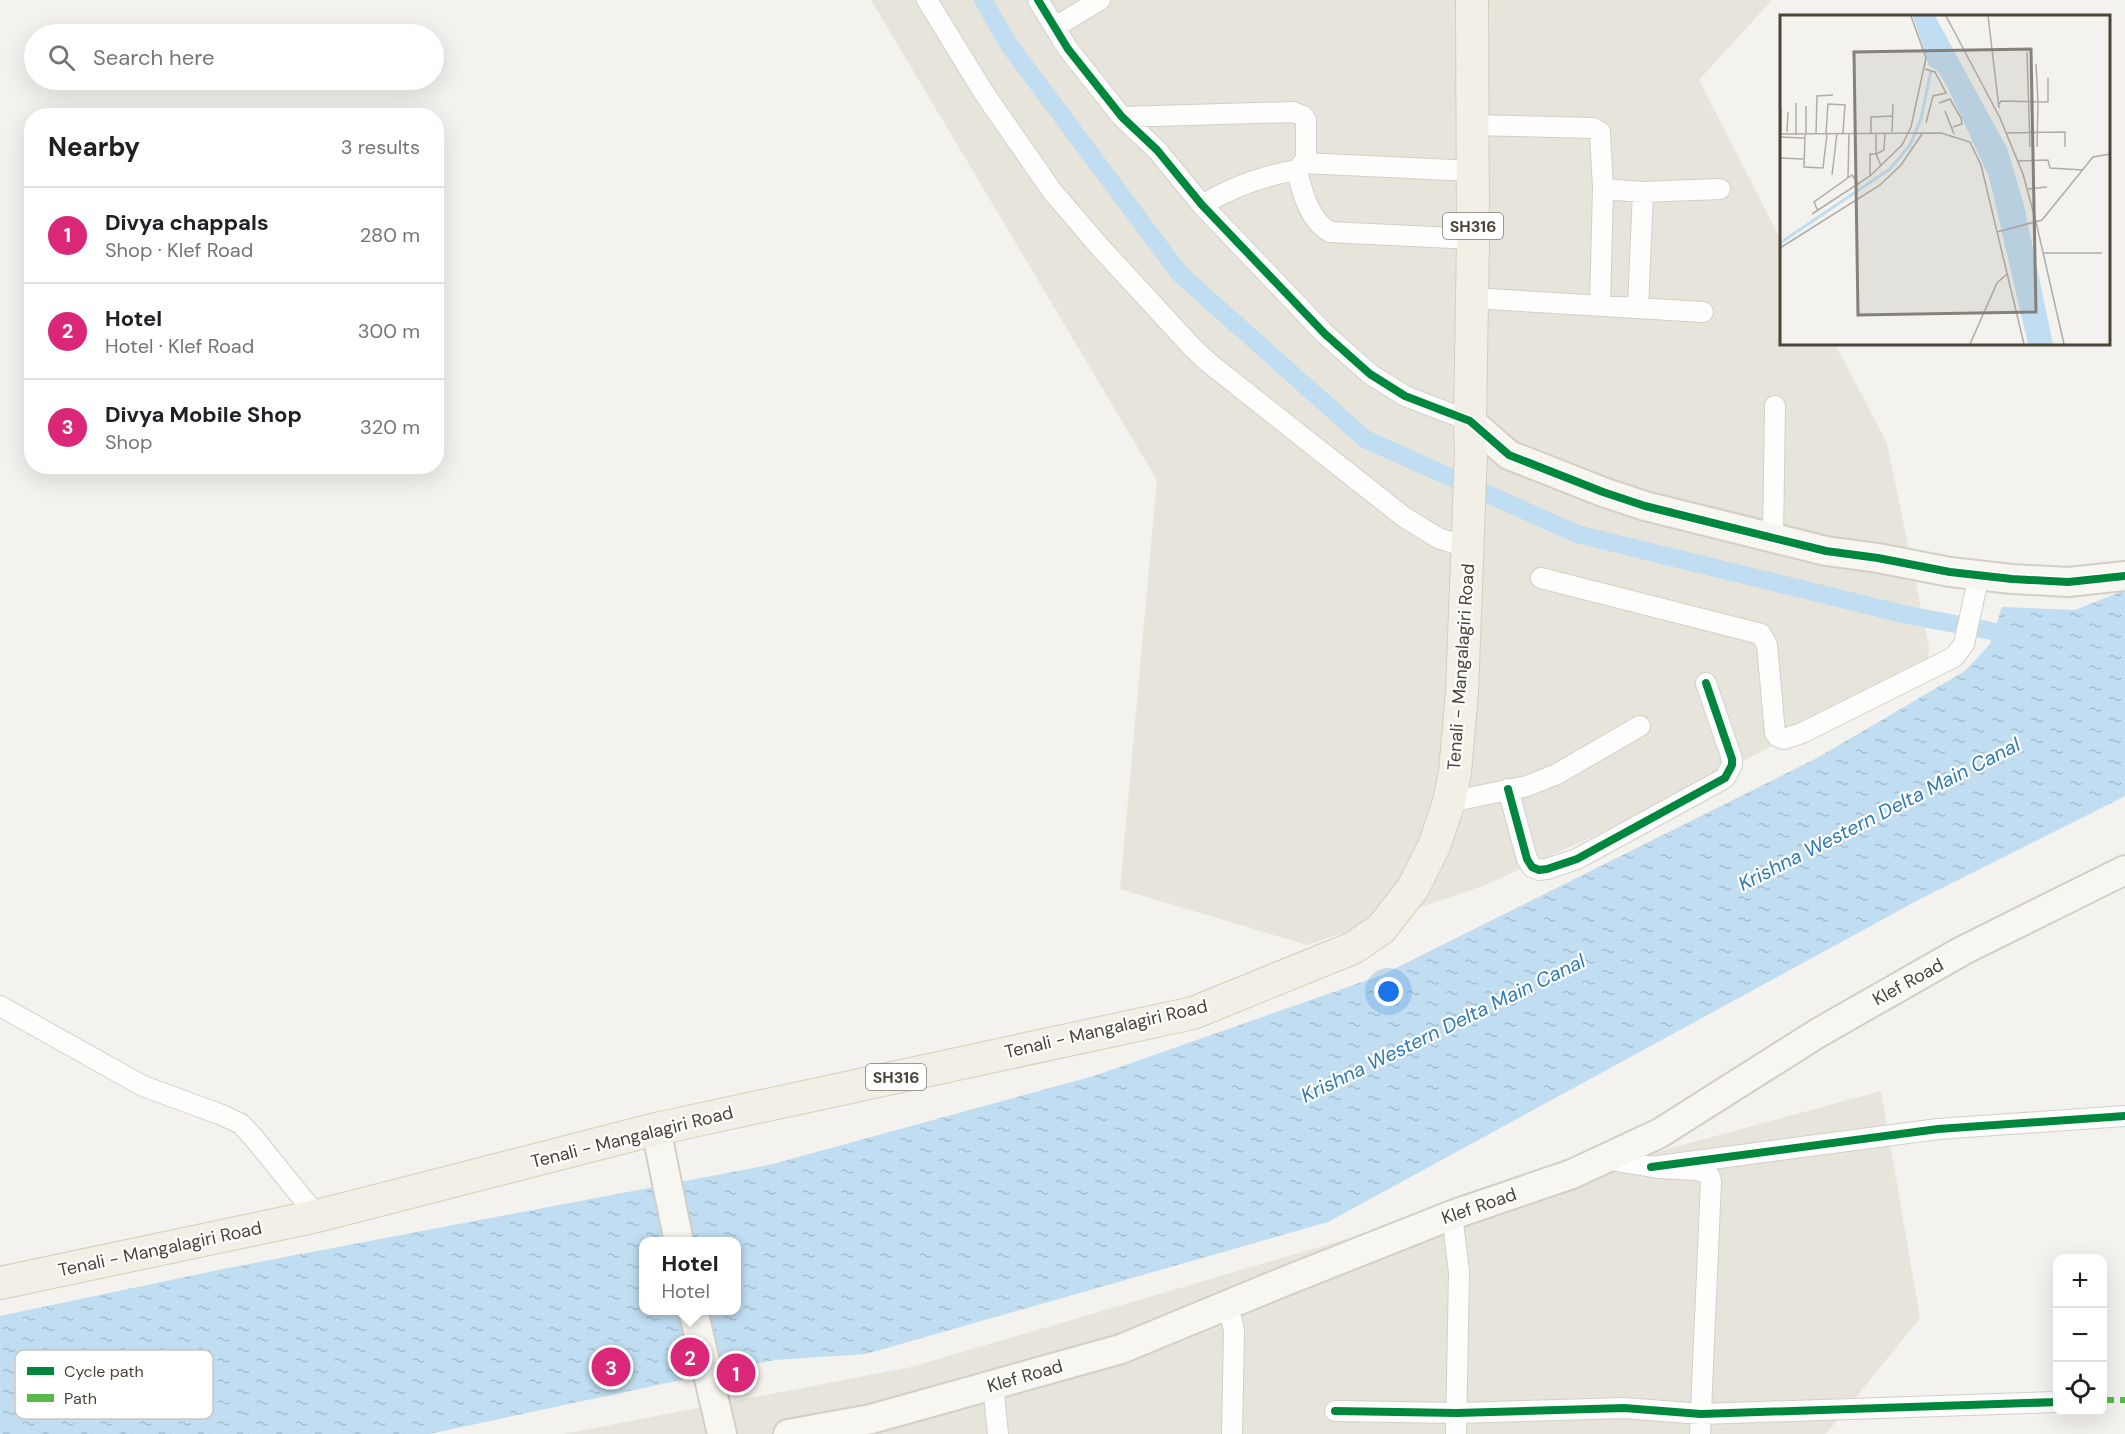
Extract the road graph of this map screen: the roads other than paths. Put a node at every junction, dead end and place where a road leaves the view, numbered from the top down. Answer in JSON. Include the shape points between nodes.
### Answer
{"nodes":[{"id":1,"x":927,"y":0,"type":"edge"},
{"id":2,"x":1038,"y":0,"type":"edge"},
{"id":3,"x":1100,"y":0,"type":"edge"},
{"id":4,"x":1472,"y":0,"type":"edge"},
{"id":5,"x":1055,"y":27,"type":"junction"},
{"id":6,"x":1122,"y":117,"type":"junction"},
{"id":7,"x":1472,"y":125,"type":"junction"},
{"id":8,"x":1300,"y":166,"type":"junction"},
{"id":9,"x":1473,"y":171,"type":"junction"},
{"id":10,"x":1602,"y":189,"type":"junction"},
{"id":11,"x":1720,"y":189,"type":"dead end"},
{"id":12,"x":1643,"y":192,"type":"junction"},
{"id":13,"x":1202,"y":206,"type":"junction"},
{"id":14,"x":1473,"y":239,"type":"junction"},
{"id":15,"x":1472,"y":298,"type":"junction"},
{"id":16,"x":1600,"y":305,"type":"junction"},
{"id":17,"x":1638,"y":308,"type":"junction"},
{"id":18,"x":1703,"y":312,"type":"dead end"},
{"id":19,"x":1775,"y":406,"type":"dead end"},
{"id":20,"x":1470,"y":421,"type":"junction"},
{"id":21,"x":1773,"y":538,"type":"junction"},
{"id":22,"x":1469,"y":544,"type":"junction"},
{"id":23,"x":2125,"y":576,"type":"edge"},
{"id":24,"x":1540,"y":578,"type":"dead end"},
{"id":25,"x":1977,"y":585,"type":"junction"},
{"id":26,"x":1706,"y":683,"type":"dead end"},
{"id":27,"x":1640,"y":726,"type":"dead end"},
{"id":28,"x":1508,"y":789,"type":"junction"},
{"id":29,"x":1449,"y":802,"type":"junction"},
{"id":30,"x":2125,"y":870,"type":"edge"},
{"id":31,"x":0,"y":1006,"type":"edge"},
{"id":32,"x":2125,"y":1116,"type":"edge"},
{"id":33,"x":658,"y":1144,"type":"junction"},
{"id":34,"x":1604,"y":1159,"type":"junction"},
{"id":35,"x":1651,"y":1167,"type":"junction"},
{"id":36,"x":1452,"y":1215,"type":"junction"},
{"id":37,"x":317,"y":1216,"type":"junction"},
{"id":38,"x":678,"y":1237,"type":"edge"},
{"id":39,"x":0,"y":1283,"type":"edge"},
{"id":40,"x":1224,"y":1306,"type":"junction"},
{"id":41,"x":694,"y":1315,"type":"edge"},
{"id":42,"x":993,"y":1385,"type":"junction"},
{"id":43,"x":2053,"y":1402,"type":"edge"},
{"id":44,"x":1335,"y":1411,"type":"dead end"},
{"id":45,"x":1457,"y":1413,"type":"junction"},
{"id":46,"x":1701,"y":1414,"type":"junction"},
{"id":47,"x":722,"y":1434,"type":"edge"},
{"id":48,"x":788,"y":1434,"type":"edge"},
{"id":49,"x":998,"y":1434,"type":"edge"},
{"id":50,"x":1232,"y":1434,"type":"edge"},
{"id":51,"x":1456,"y":1434,"type":"edge"},
{"id":52,"x":1700,"y":1434,"type":"edge"}],
"edges":[{"from":1,"to":22,"type":"street","via":[[984,93],[1052,191],[1193,348],[1404,517],[1438,538]]},
{"from":2,"to":5,"type":"street"},
{"from":3,"to":5,"type":"street"},
{"from":4,"to":7,"type":"main road","name":"Tenali - Mangalagiri Road","number":"SH316"},
{"from":5,"to":6,"type":"street"},
{"from":6,"to":8,"type":"street","via":[[1300,113],[1306,120],[1306,159]]},
{"from":6,"to":13,"type":"street","via":[[1157,150]]},
{"from":7,"to":9,"type":"main road","name":"Tenali - Mangalagiri Road","number":"SH316"},
{"from":7,"to":10,"type":"street","via":[[1598,130]]},
{"from":8,"to":9,"type":"street"},
{"from":8,"to":13,"type":"street","via":[[1228,190]]},
{"from":8,"to":14,"type":"street","via":[[1302,194],[1319,225],[1330,232]]},
{"from":9,"to":14,"type":"main road","name":"Tenali - Mangalagiri Road","number":"SH316"},
{"from":10,"to":12,"type":"street"},
{"from":10,"to":16,"type":"street"},
{"from":11,"to":12,"type":"street"},
{"from":12,"to":17,"type":"street"},
{"from":13,"to":20,"type":"street","via":[[1325,334],[1370,374],[1405,396]]},
{"from":14,"to":15,"type":"main road","name":"Tenali - Mangalagiri Road","number":"SH316"},
{"from":15,"to":16,"type":"street"},
{"from":15,"to":20,"type":"main road","name":"Tenali - Mangalagiri Road","number":"SH316"},
{"from":16,"to":17,"type":"street"},
{"from":17,"to":18,"type":"street"},
{"from":19,"to":21,"type":"street"},
{"from":20,"to":21,"type":"main road","via":[[1509,455],[1592,488],[1645,506]]},
{"from":20,"to":22,"type":"main road","name":"Tenali - Mangalagiri Road","number":"SH316"},
{"from":21,"to":25,"type":"main road","via":[[1950,572]]},
{"from":22,"to":29,"type":"main road","name":"Tenali - Mangalagiri Road","number":"SH316","via":[[1462,693]]},
{"from":23,"to":25,"type":"main road"},
{"from":24,"to":25,"type":"street","via":[[1761,634],[1767,645],[1775,733],[1784,739],[1954,657],[1964,644]]},
{"from":26,"to":28,"type":"street","via":[[1732,759],[1725,778],[1577,859],[1547,869],[1532,867]]},
{"from":27,"to":28,"type":"street","via":[[1557,774]]},
{"from":28,"to":29,"type":"street"},
{"from":29,"to":33,"type":"main road","name":"Tenali - Mangalagiri Road","number":"SH316","via":[[1434,846],[1413,888],[1381,929],[1353,948],[1193,1012]]},
{"from":30,"to":34,"type":"main road","name":"Klef Road","via":[[1962,951],[1818,1033],[1660,1133]]},
{"from":31,"to":37,"type":"street","via":[[143,1086],[241,1124]]},
{"from":32,"to":35,"type":"street","via":[[1938,1129]]},
{"from":33,"to":37,"type":"main road","name":"Tenali - Mangalagiri Road","number":"SH316"},
{"from":33,"to":38,"type":"main road"},
{"from":34,"to":35,"type":"street"},
{"from":34,"to":36,"type":"main road","name":"Klef Road","via":[[1572,1174]]},
{"from":35,"to":46,"type":"street","via":[[1699,1170],[1709,1175],[1711,1181]]},
{"from":36,"to":40,"type":"main road","name":"Klef Road"},
{"from":36,"to":45,"type":"street","via":[[1459,1272]]},
{"from":37,"to":39,"type":"main road","name":"Tenali - Mangalagiri Road","number":"SH316"},
{"from":40,"to":42,"type":"main road","name":"Klef Road","via":[[1121,1349]]},
{"from":40,"to":50,"type":"street","via":[[1234,1331]]},
{"from":41,"to":47,"type":"main road"},
{"from":42,"to":48,"type":"main road","name":"Klef Road","via":[[871,1419]]},
{"from":42,"to":49,"type":"street"},
{"from":43,"to":46,"type":"street"},
{"from":44,"to":45,"type":"street"},
{"from":45,"to":46,"type":"street","via":[[1624,1408]]},
{"from":45,"to":51,"type":"street"},
{"from":46,"to":52,"type":"street"}]}
